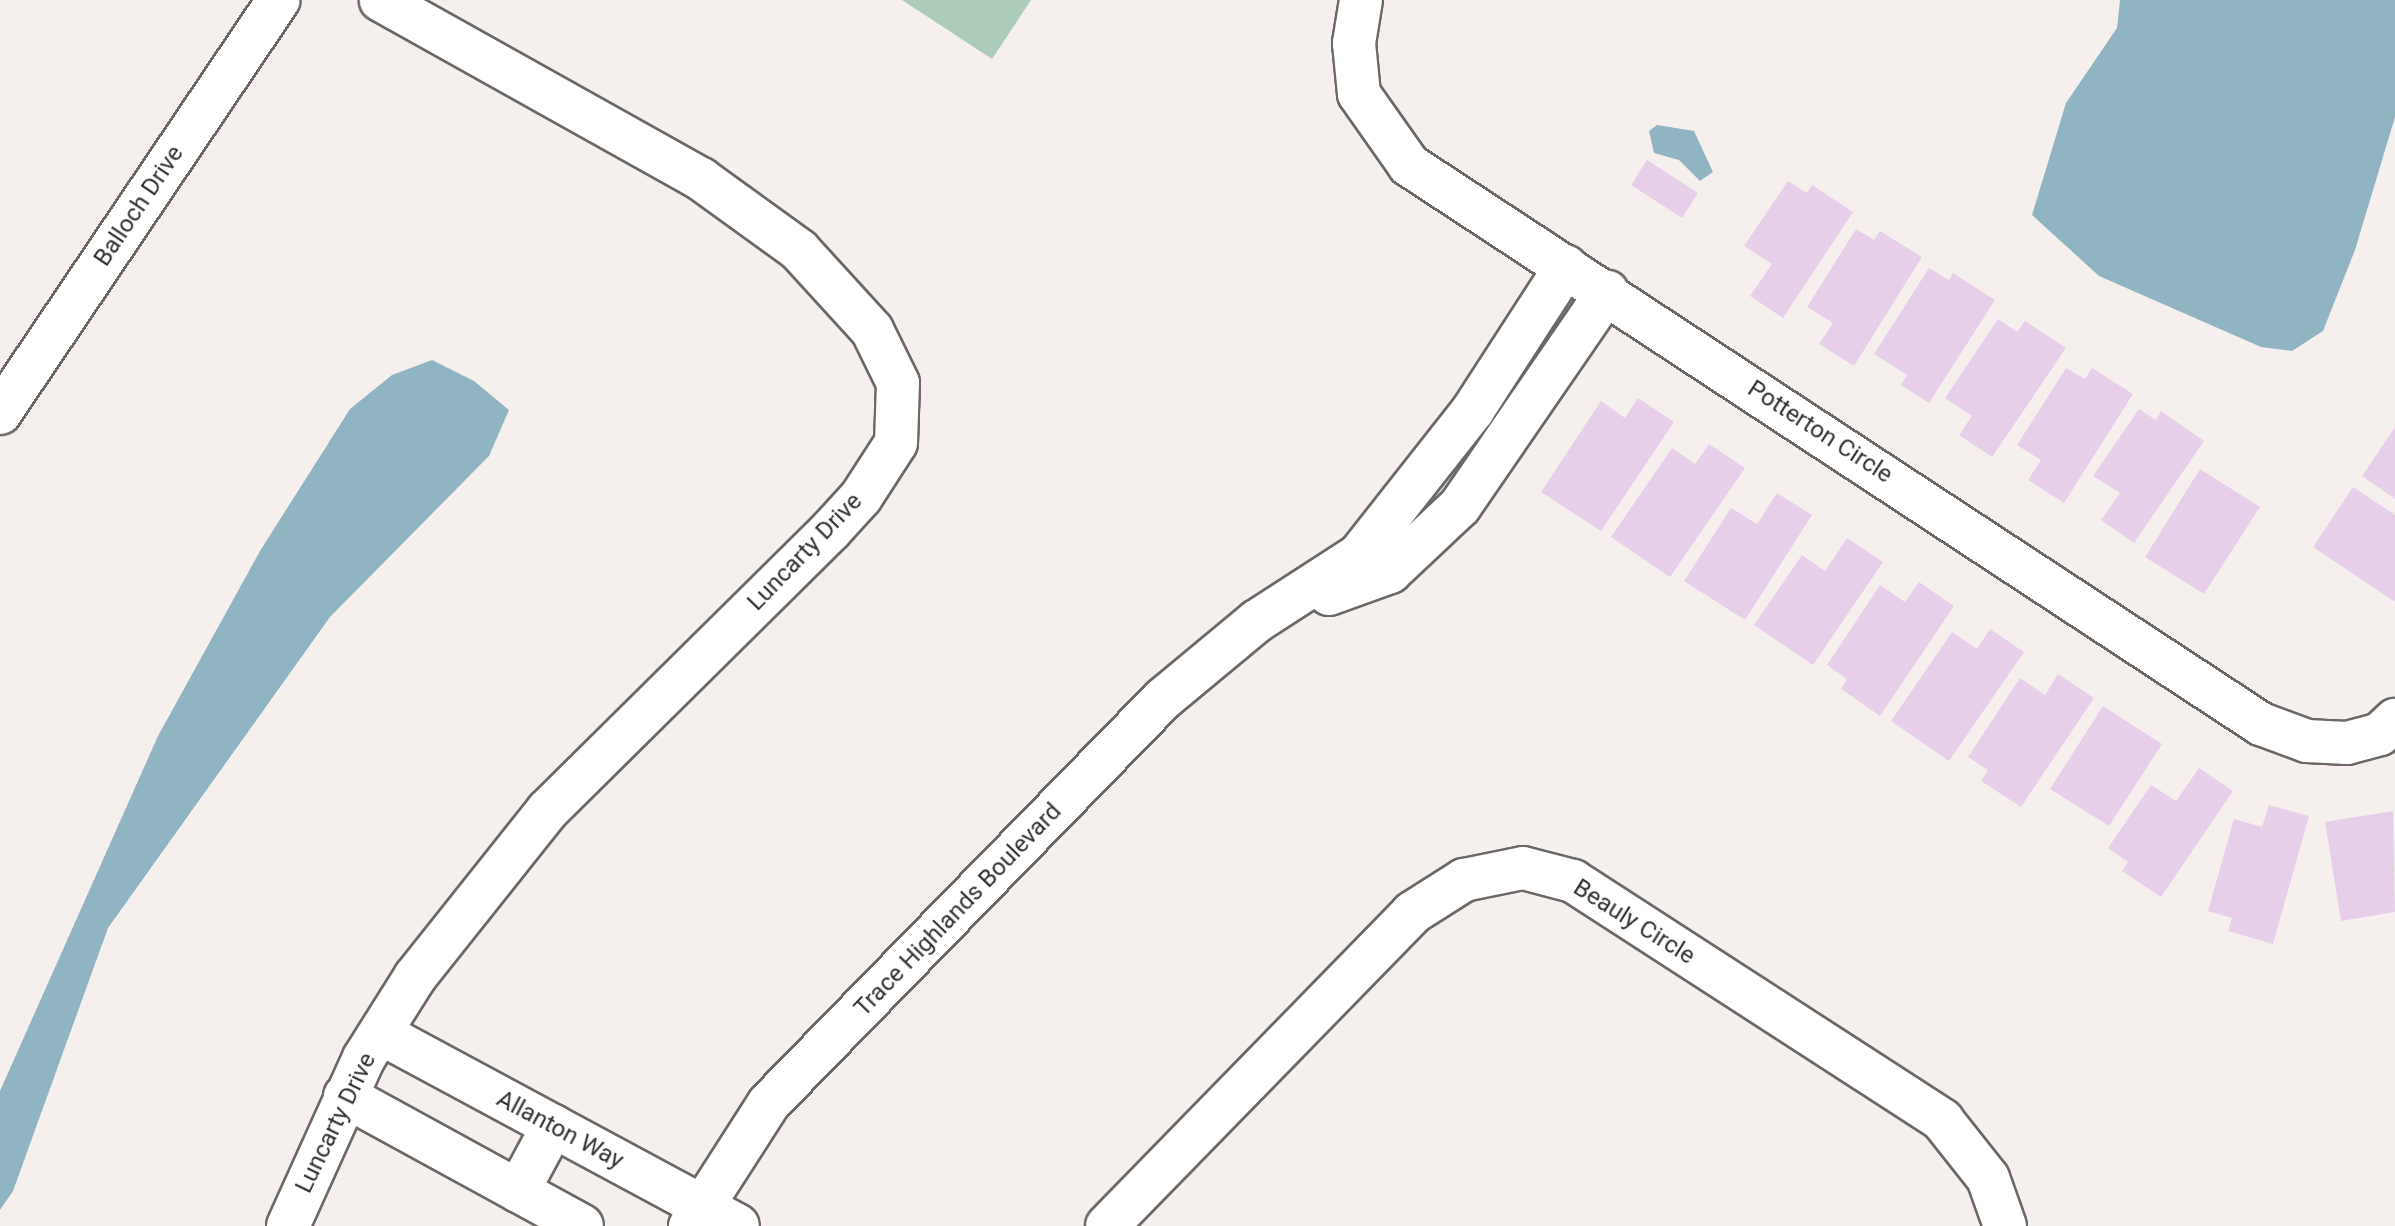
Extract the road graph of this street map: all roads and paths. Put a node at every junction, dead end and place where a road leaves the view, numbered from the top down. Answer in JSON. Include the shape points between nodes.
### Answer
{"nodes":[{"id":1,"x":279,"y":0,"type":"edge"},
{"id":2,"x":381,"y":0,"type":"edge"},
{"id":3,"x":1361,"y":0,"type":"edge"},
{"id":4,"x":1566,"y":266,"type":"junction"},
{"id":5,"x":1607,"y":292,"type":"junction"},
{"id":6,"x":1473,"y":410,"type":"junction"},
{"id":7,"x":0,"y":413,"type":"edge"},
{"id":8,"x":1511,"y":435,"type":"junction"},
{"id":9,"x":1257,"y":621,"type":"junction"},
{"id":10,"x":2395,"y":720,"type":"edge"},
{"id":11,"x":382,"y":1034,"type":"junction"},
{"id":12,"x":345,"y":1096,"type":"junction"},
{"id":13,"x":553,"y":1126,"type":"junction"},
{"id":14,"x":518,"y":1191,"type":"junction"},
{"id":15,"x":695,"y":1216,"type":"edge"},
{"id":16,"x":288,"y":1226,"type":"edge"},
{"id":17,"x":582,"y":1226,"type":"edge"},
{"id":18,"x":738,"y":1226,"type":"edge"},
{"id":19,"x":1107,"y":1226,"type":"edge"},
{"id":20,"x":2005,"y":1226,"type":"edge"}],
"edges":[{"from":1,"to":7,"type":"street","name":"Balloch Drive"},
{"from":2,"to":11,"type":"street","name":"Luncarty Drive","via":[[701,179],[799,250],[872,330],[898,383],[896,443],[861,497],[548,810],[415,977]]},
{"from":3,"to":4,"type":"street","name":"Potterton Circle","via":[[1354,43],[1359,94],[1409,165]]},
{"from":4,"to":5,"type":"street","name":"Potterton Circle"},
{"from":4,"to":6,"type":"street","name":"Trace Highlands Boulevard"},
{"from":5,"to":8,"type":"street","name":"Trace Highlands Boulevard"},
{"from":5,"to":10,"type":"street","name":"Potterton Circle","via":[[2261,724],[2307,741],[2347,743],[2380,734]]},
{"from":6,"to":8,"type":"street"},
{"from":6,"to":9,"type":"street","name":"Trace Highlands Boulevard","via":[[1359,555]]},
{"from":8,"to":9,"type":"street","name":"Trace Highlands Boulevard","via":[[1460,506],[1390,572]]},
{"from":9,"to":15,"type":"street","name":"Trace Highlands Boulevard","via":[[1163,699],[769,1103]]},
{"from":11,"to":12,"type":"street","name":"Luncarty Drive"},
{"from":11,"to":13,"type":"street","name":"Allanton Way"},
{"from":12,"to":14,"type":"street"},
{"from":12,"to":16,"type":"street","name":"Luncarty Drive"},
{"from":13,"to":14,"type":"street"},
{"from":13,"to":15,"type":"street","name":"Allanton Way"},
{"from":14,"to":17,"type":"street"},
{"from":15,"to":18,"type":"street","name":"Allanton Way"},
{"from":19,"to":20,"type":"street","name":"Beauly Circle","via":[[1412,913],[1464,880],[1523,868],[1573,881],[1942,1120],[1988,1178]]}]}
